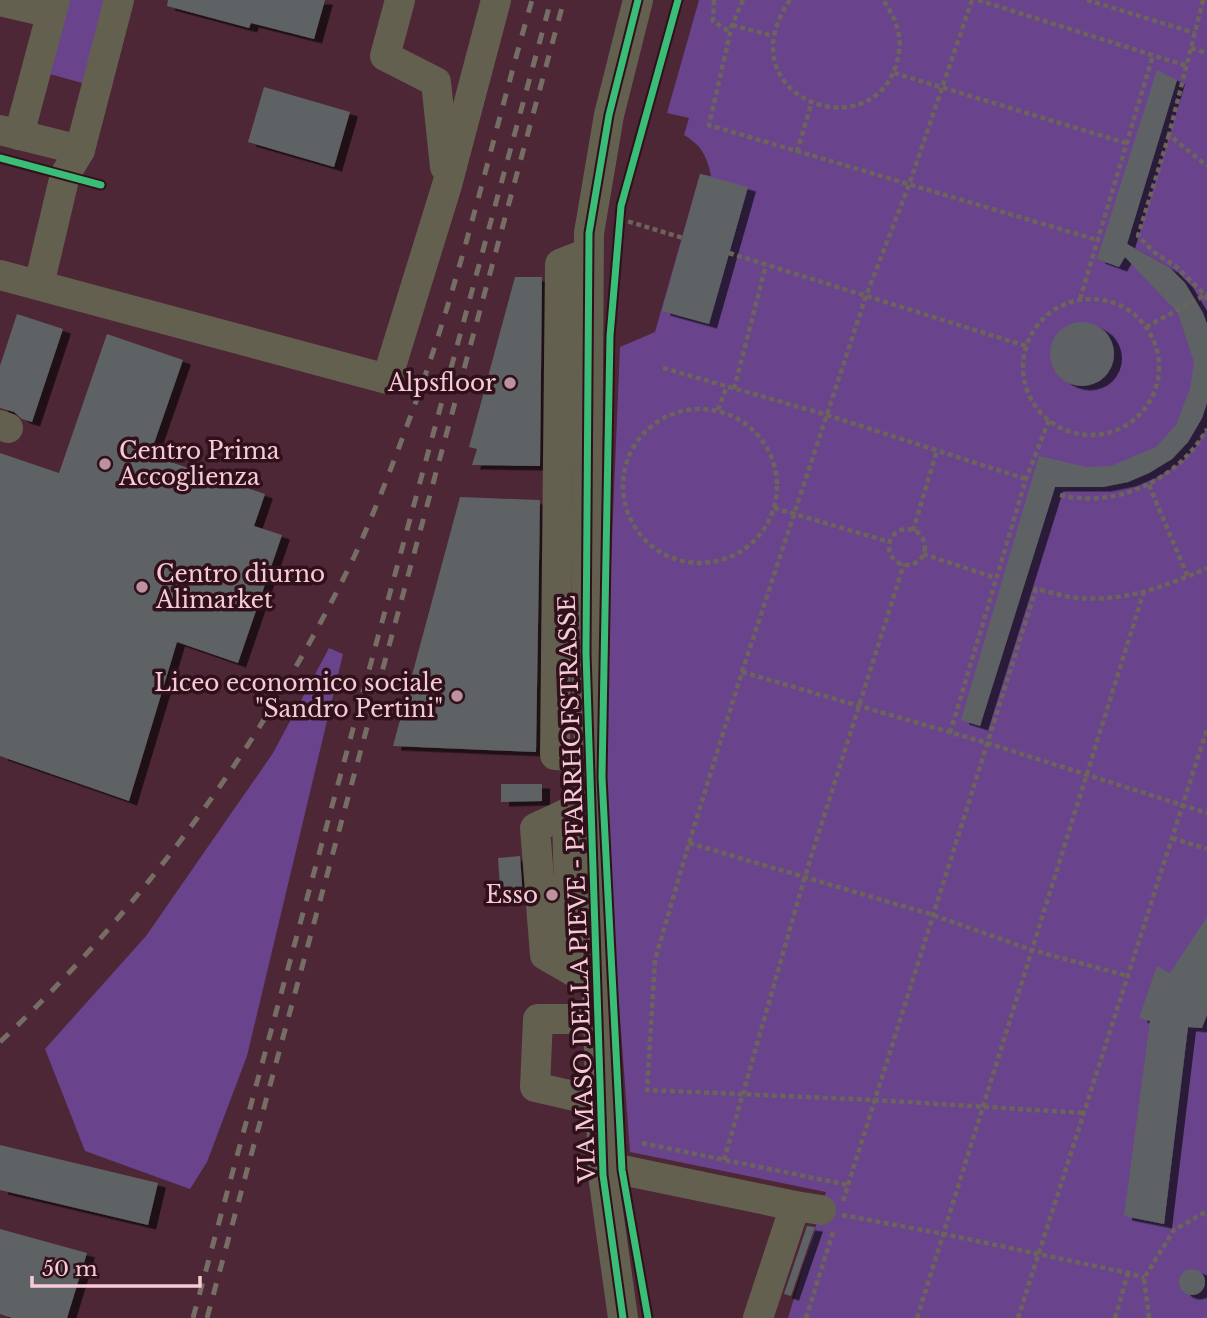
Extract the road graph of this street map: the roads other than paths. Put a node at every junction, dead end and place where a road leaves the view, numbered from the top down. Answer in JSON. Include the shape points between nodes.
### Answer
{"nodes":[{"id":1,"x":119,"y":0,"type":"edge"},
{"id":2,"x":400,"y":0,"type":"edge"},
{"id":3,"x":496,"y":0,"type":"edge"},
{"id":4,"x":638,"y":0,"type":"edge"},
{"id":5,"x":0,"y":1,"type":"edge"},
{"id":6,"x":53,"y":7,"type":"edge"},
{"id":7,"x":9,"y":132,"type":"edge"},
{"id":8,"x":80,"y":150,"type":"junction"},
{"id":9,"x":447,"y":185,"type":"junction"},
{"id":10,"x":589,"y":253,"type":"junction"},
{"id":11,"x":0,"y":275,"type":"edge"},
{"id":12,"x":39,"y":285,"type":"junction"},
{"id":13,"x":557,"y":489,"type":"junction"},
{"id":14,"x":587,"y":489,"type":"junction"},
{"id":15,"x":590,"y":757,"type":"junction"},
{"id":16,"x":579,"y":807,"type":"junction"},
{"id":17,"x":597,"y":985,"type":"junction"},
{"id":18,"x":598,"y":1019,"type":"junction"},
{"id":19,"x":600,"y":1102,"type":"junction"},
{"id":20,"x":622,"y":1170,"type":"dead end"},
{"id":21,"x":623,"y":1318,"type":"edge"},
{"id":22,"x":758,"y":1318,"type":"edge"}],
"edges":[{"from":1,"to":8,"type":"street"},
{"from":2,"to":9,"type":"street","via":[[385,56],[436,82]]},
{"from":3,"to":9,"type":"street"},
{"from":4,"to":10,"type":"street","name":"VIA MASO DELLA PIEVE - PFARRHOFSTRASSE","via":[[609,115]]},
{"from":5,"to":6,"type":"street"},
{"from":6,"to":7,"type":"street"},
{"from":7,"to":8,"type":"street"},
{"from":8,"to":12,"type":"street","via":[[65,175]]},
{"from":9,"to":12,"type":"street","via":[[387,379]]},
{"from":10,"to":13,"type":"street","via":[[560,264]]},
{"from":10,"to":14,"type":"street","name":"VIA MASO DELLA PIEVE - PFARRHOFSTRASSE"},
{"from":11,"to":12,"type":"street"},
{"from":13,"to":14,"type":"street"},
{"from":13,"to":15,"type":"street","via":[[555,755]]},
{"from":14,"to":15,"type":"street","name":"VIA MASO DELLA PIEVE - PFARRHOFSTRASSE"},
{"from":15,"to":16,"type":"street","name":"VIA MASO DELLA PIEVE - PFARRHOFSTRASSE"},
{"from":16,"to":17,"type":"street","name":"VIA MASO DELLA PIEVE - PFARRHOFSTRASSE"},
{"from":16,"to":17,"type":"street","via":[[535,828],[545,955]]},
{"from":17,"to":18,"type":"street","name":"VIA MASO DELLA PIEVE - PFARRHOFSTRASSE"},
{"from":18,"to":19,"type":"street","name":"VIA MASO DELLA PIEVE - PFARRHOFSTRASSE"},
{"from":18,"to":19,"type":"street","via":[[538,1019],[535,1087]]},
{"from":19,"to":21,"type":"street","name":"VIA MASO DELLA PIEVE - PFARRHOFSTRASSE","via":[[603,1175]]},
{"from":20,"to":22,"type":"street","via":[[818,1210]]}]}
